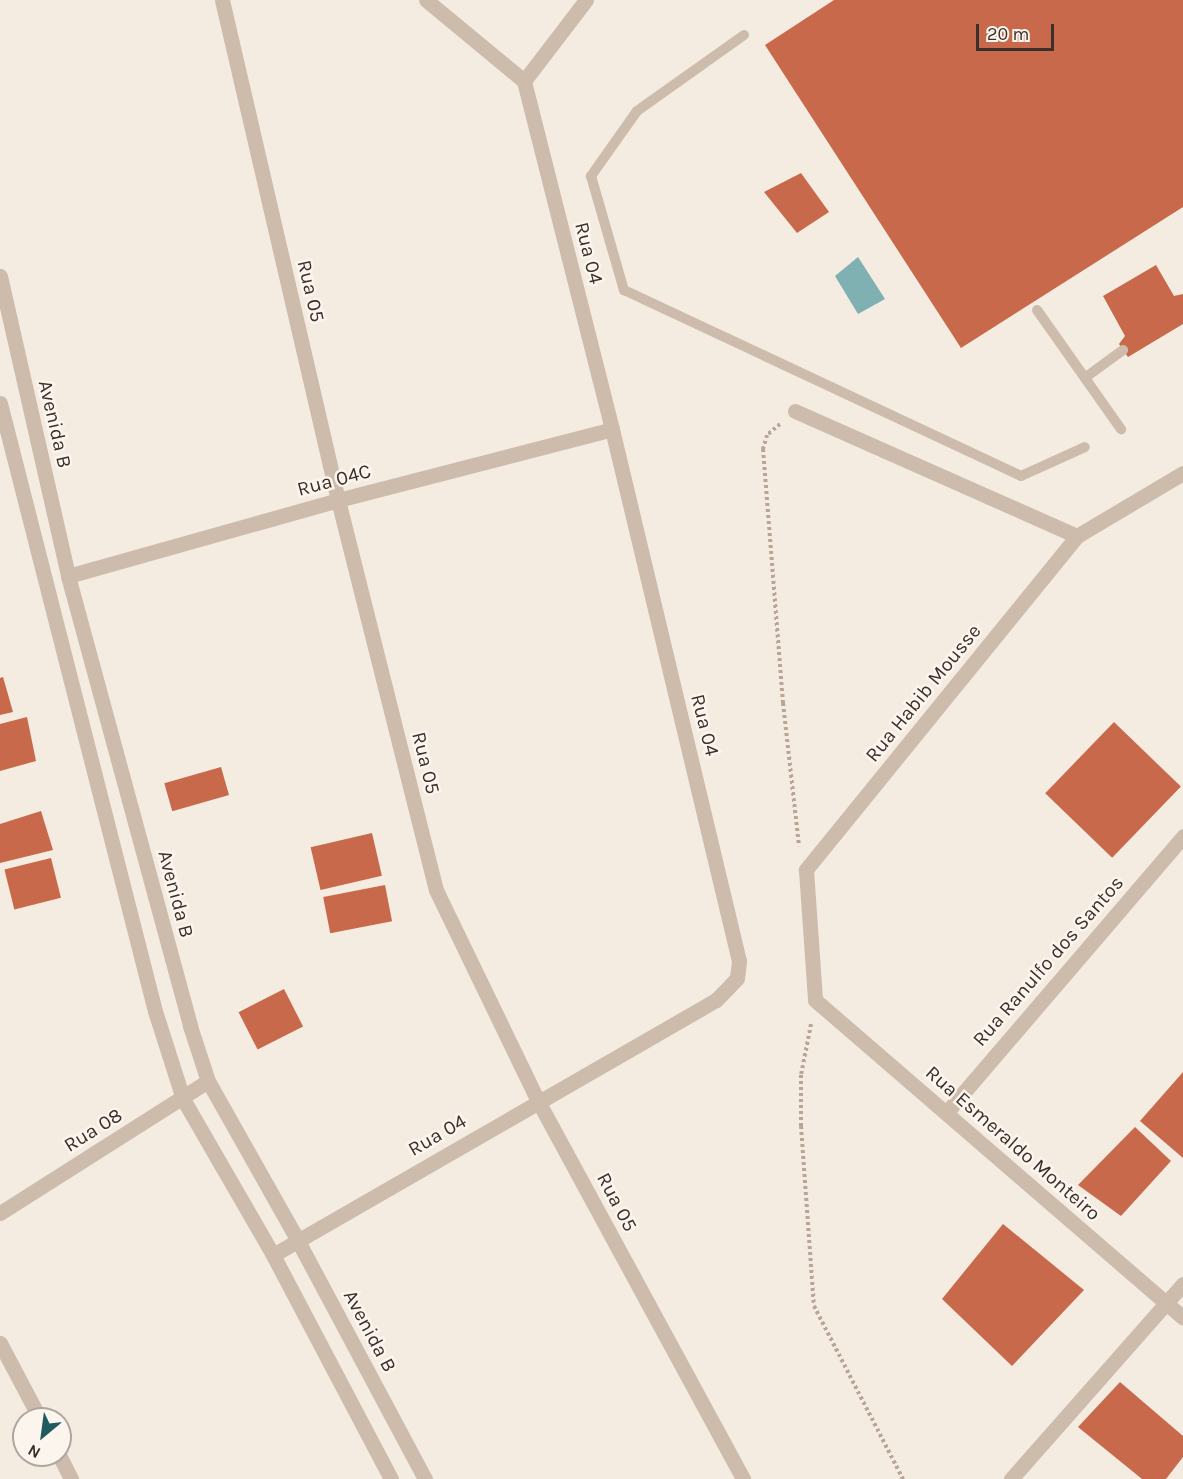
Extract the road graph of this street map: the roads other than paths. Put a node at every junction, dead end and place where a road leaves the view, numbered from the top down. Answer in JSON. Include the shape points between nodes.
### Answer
{"nodes":[{"id":1,"x":222,"y":0,"type":"edge"},
{"id":2,"x":426,"y":0,"type":"edge"},
{"id":3,"x":586,"y":0,"type":"edge"},
{"id":4,"x":744,"y":35,"type":"dead end"},
{"id":5,"x":524,"y":81,"type":"junction"},
{"id":6,"x":0,"y":276,"type":"edge"},
{"id":7,"x":1037,"y":310,"type":"dead end"},
{"id":8,"x":1123,"y":350,"type":"dead end"},
{"id":9,"x":1086,"y":377,"type":"junction"},
{"id":10,"x":0,"y":403,"type":"edge"},
{"id":11,"x":795,"y":411,"type":"road end"},
{"id":12,"x":612,"y":429,"type":"junction"},
{"id":13,"x":1121,"y":429,"type":"dead end"},
{"id":14,"x":1085,"y":447,"type":"dead end"},
{"id":15,"x":1183,"y":474,"type":"edge"},
{"id":16,"x":338,"y":500,"type":"junction"},
{"id":17,"x":1077,"y":537,"type":"junction"},
{"id":18,"x":68,"y":576,"type":"junction"},
{"id":19,"x":1183,"y":836,"type":"edge"},
{"id":20,"x":815,"y":1000,"type":"joint"},
{"id":21,"x":208,"y":1081,"type":"junction"},
{"id":22,"x":183,"y":1099,"type":"junction"},
{"id":23,"x":538,"y":1101,"type":"junction"},
{"id":24,"x":946,"y":1113,"type":"junction"},
{"id":25,"x":0,"y":1213,"type":"edge"},
{"id":26,"x":298,"y":1241,"type":"junction"},
{"id":27,"x":273,"y":1255,"type":"junction"},
{"id":28,"x":1183,"y":1284,"type":"edge"},
{"id":29,"x":1166,"y":1304,"type":"junction"},
{"id":30,"x":1183,"y":1318,"type":"edge"},
{"id":31,"x":0,"y":1343,"type":"edge"},
{"id":32,"x":34,"y":1407,"type":"edge"},
{"id":33,"x":391,"y":1479,"type":"edge"},
{"id":34,"x":425,"y":1479,"type":"edge"},
{"id":35,"x":743,"y":1479,"type":"edge"},
{"id":36,"x":1011,"y":1479,"type":"edge"}],
"edges":[{"from":1,"to":16,"type":"street","name":"Rua 05"},
{"from":2,"to":5,"type":"street"},
{"from":3,"to":5,"type":"street"},
{"from":4,"to":14,"type":"lane","via":[[637,111],[591,176],[624,290],[1021,476]]},
{"from":5,"to":12,"type":"street","name":"Rua 04"},
{"from":6,"to":18,"type":"street","name":"Avenida B"},
{"from":7,"to":9,"type":"lane"},
{"from":8,"to":9,"type":"lane"},
{"from":9,"to":13,"type":"lane"},
{"from":10,"to":22,"type":"street","via":[[155,1011]]},
{"from":11,"to":17,"type":"street"},
{"from":12,"to":16,"type":"street","name":"Rua 04C"},
{"from":12,"to":23,"type":"street","name":"Rua 04","via":[[739,962],[737,978],[716,1000]]},
{"from":15,"to":17,"type":"street","name":"Rua Habib Mousse"},
{"from":16,"to":18,"type":"street","name":"Rua 04C"},
{"from":16,"to":23,"type":"street","name":"Rua 05","via":[[436,890]]},
{"from":17,"to":20,"type":"street","name":"Rua Habib Mousse","via":[[806,870]]},
{"from":18,"to":21,"type":"street","name":"Avenida B"},
{"from":19,"to":24,"type":"street","name":"Rua Ranulfo dos Santos"},
{"from":20,"to":24,"type":"street","name":"Rua Esmeraldo Monteiro"},
{"from":21,"to":22,"type":"street","name":"Rua 08"},
{"from":21,"to":26,"type":"street","name":"Avenida B"},
{"from":22,"to":25,"type":"street","name":"Rua 08"},
{"from":22,"to":27,"type":"street"},
{"from":23,"to":26,"type":"street","name":"Rua 04"},
{"from":23,"to":35,"type":"street","name":"Rua 05"},
{"from":24,"to":29,"type":"street","name":"Rua Esmeraldo Monteiro"},
{"from":26,"to":27,"type":"street","name":"Rua 04"},
{"from":26,"to":34,"type":"street","name":"Avenida B"},
{"from":27,"to":33,"type":"street"},
{"from":28,"to":29,"type":"street"},
{"from":29,"to":30,"type":"street","name":"Rua Esmeraldo Monteiro"},
{"from":29,"to":36,"type":"street"},
{"from":31,"to":32,"type":"street"}]}
